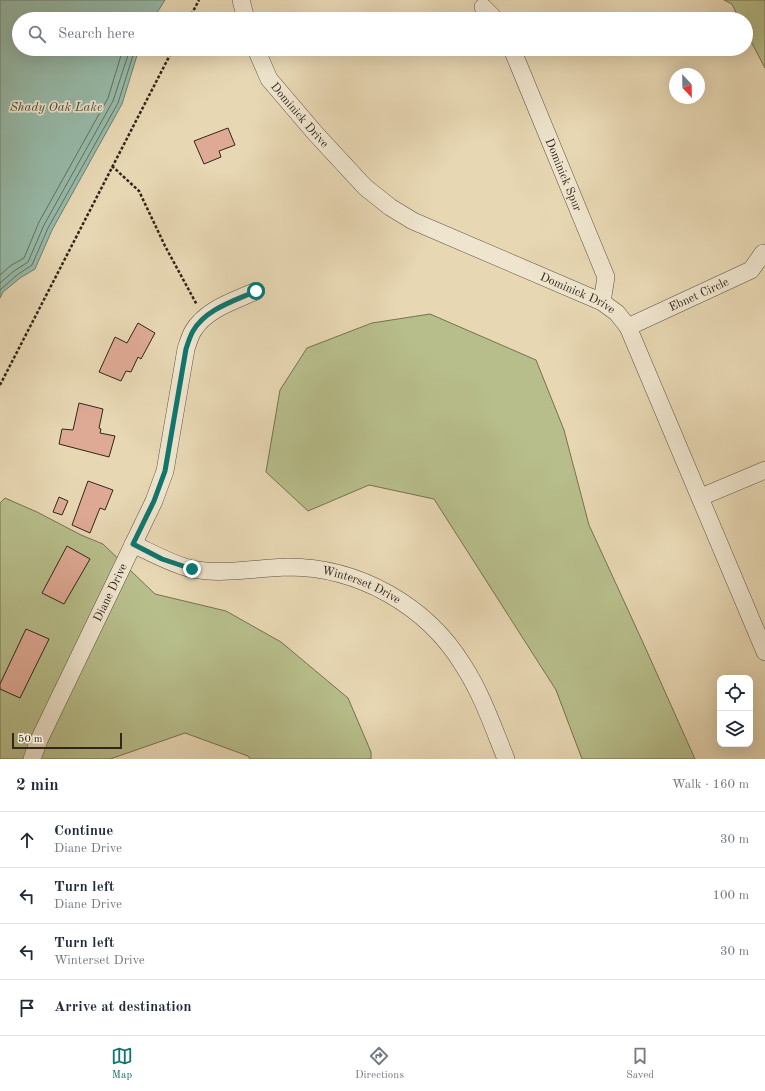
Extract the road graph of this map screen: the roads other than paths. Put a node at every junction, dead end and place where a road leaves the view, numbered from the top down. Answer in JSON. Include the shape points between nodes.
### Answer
{"nodes":[{"id":1,"x":242,"y":0,"type":"edge"},
{"id":2,"x":245,"y":12,"type":"edge"},
{"id":3,"x":259,"y":56,"type":"edge"},
{"id":4,"x":515,"y":56,"type":"edge"},
{"id":5,"x":763,"y":253,"type":"dead end"},
{"id":6,"x":256,"y":291,"type":"dead end"},
{"id":7,"x":602,"y":302,"type":"junction"},
{"id":8,"x":628,"y":326,"type":"junction"},
{"id":9,"x":765,"y":470,"type":"edge"},
{"id":10,"x":700,"y":497,"type":"junction"},
{"id":11,"x":133,"y":544,"type":"junction"},
{"id":12,"x":765,"y":652,"type":"edge"},
{"id":13,"x":32,"y":759,"type":"edge"},
{"id":14,"x":506,"y":759,"type":"edge"}],
"edges":[{"from":1,"to":2,"type":"street"},
{"from":3,"to":7,"type":"street","name":"Dominick Drive","via":[[269,79],[288,101],[365,187],[390,207],[413,221]]},
{"from":4,"to":7,"type":"street","name":"Dominick Spur","via":[[606,277]]},
{"from":5,"to":8,"type":"street","name":"Ebnet Circle","via":[[751,270]]},
{"from":6,"to":11,"type":"street","name":"Diane Drive","via":[[204,317],[193,331],[186,349],[165,471]]},
{"from":7,"to":8,"type":"street","name":"Dominick Drive","via":[[617,313]]},
{"from":8,"to":10,"type":"street","name":"Dominick Drive"},
{"from":9,"to":10,"type":"street"},
{"from":10,"to":12,"type":"street","name":"Dominick Drive"},
{"from":11,"to":13,"type":"street","name":"Diane Drive"},
{"from":11,"to":14,"type":"street","name":"Winterset Drive","via":[[162,559],[192,569],[224,572],[290,567],[325,570],[357,579],[389,594],[418,613],[448,642],[480,695]]}]}
